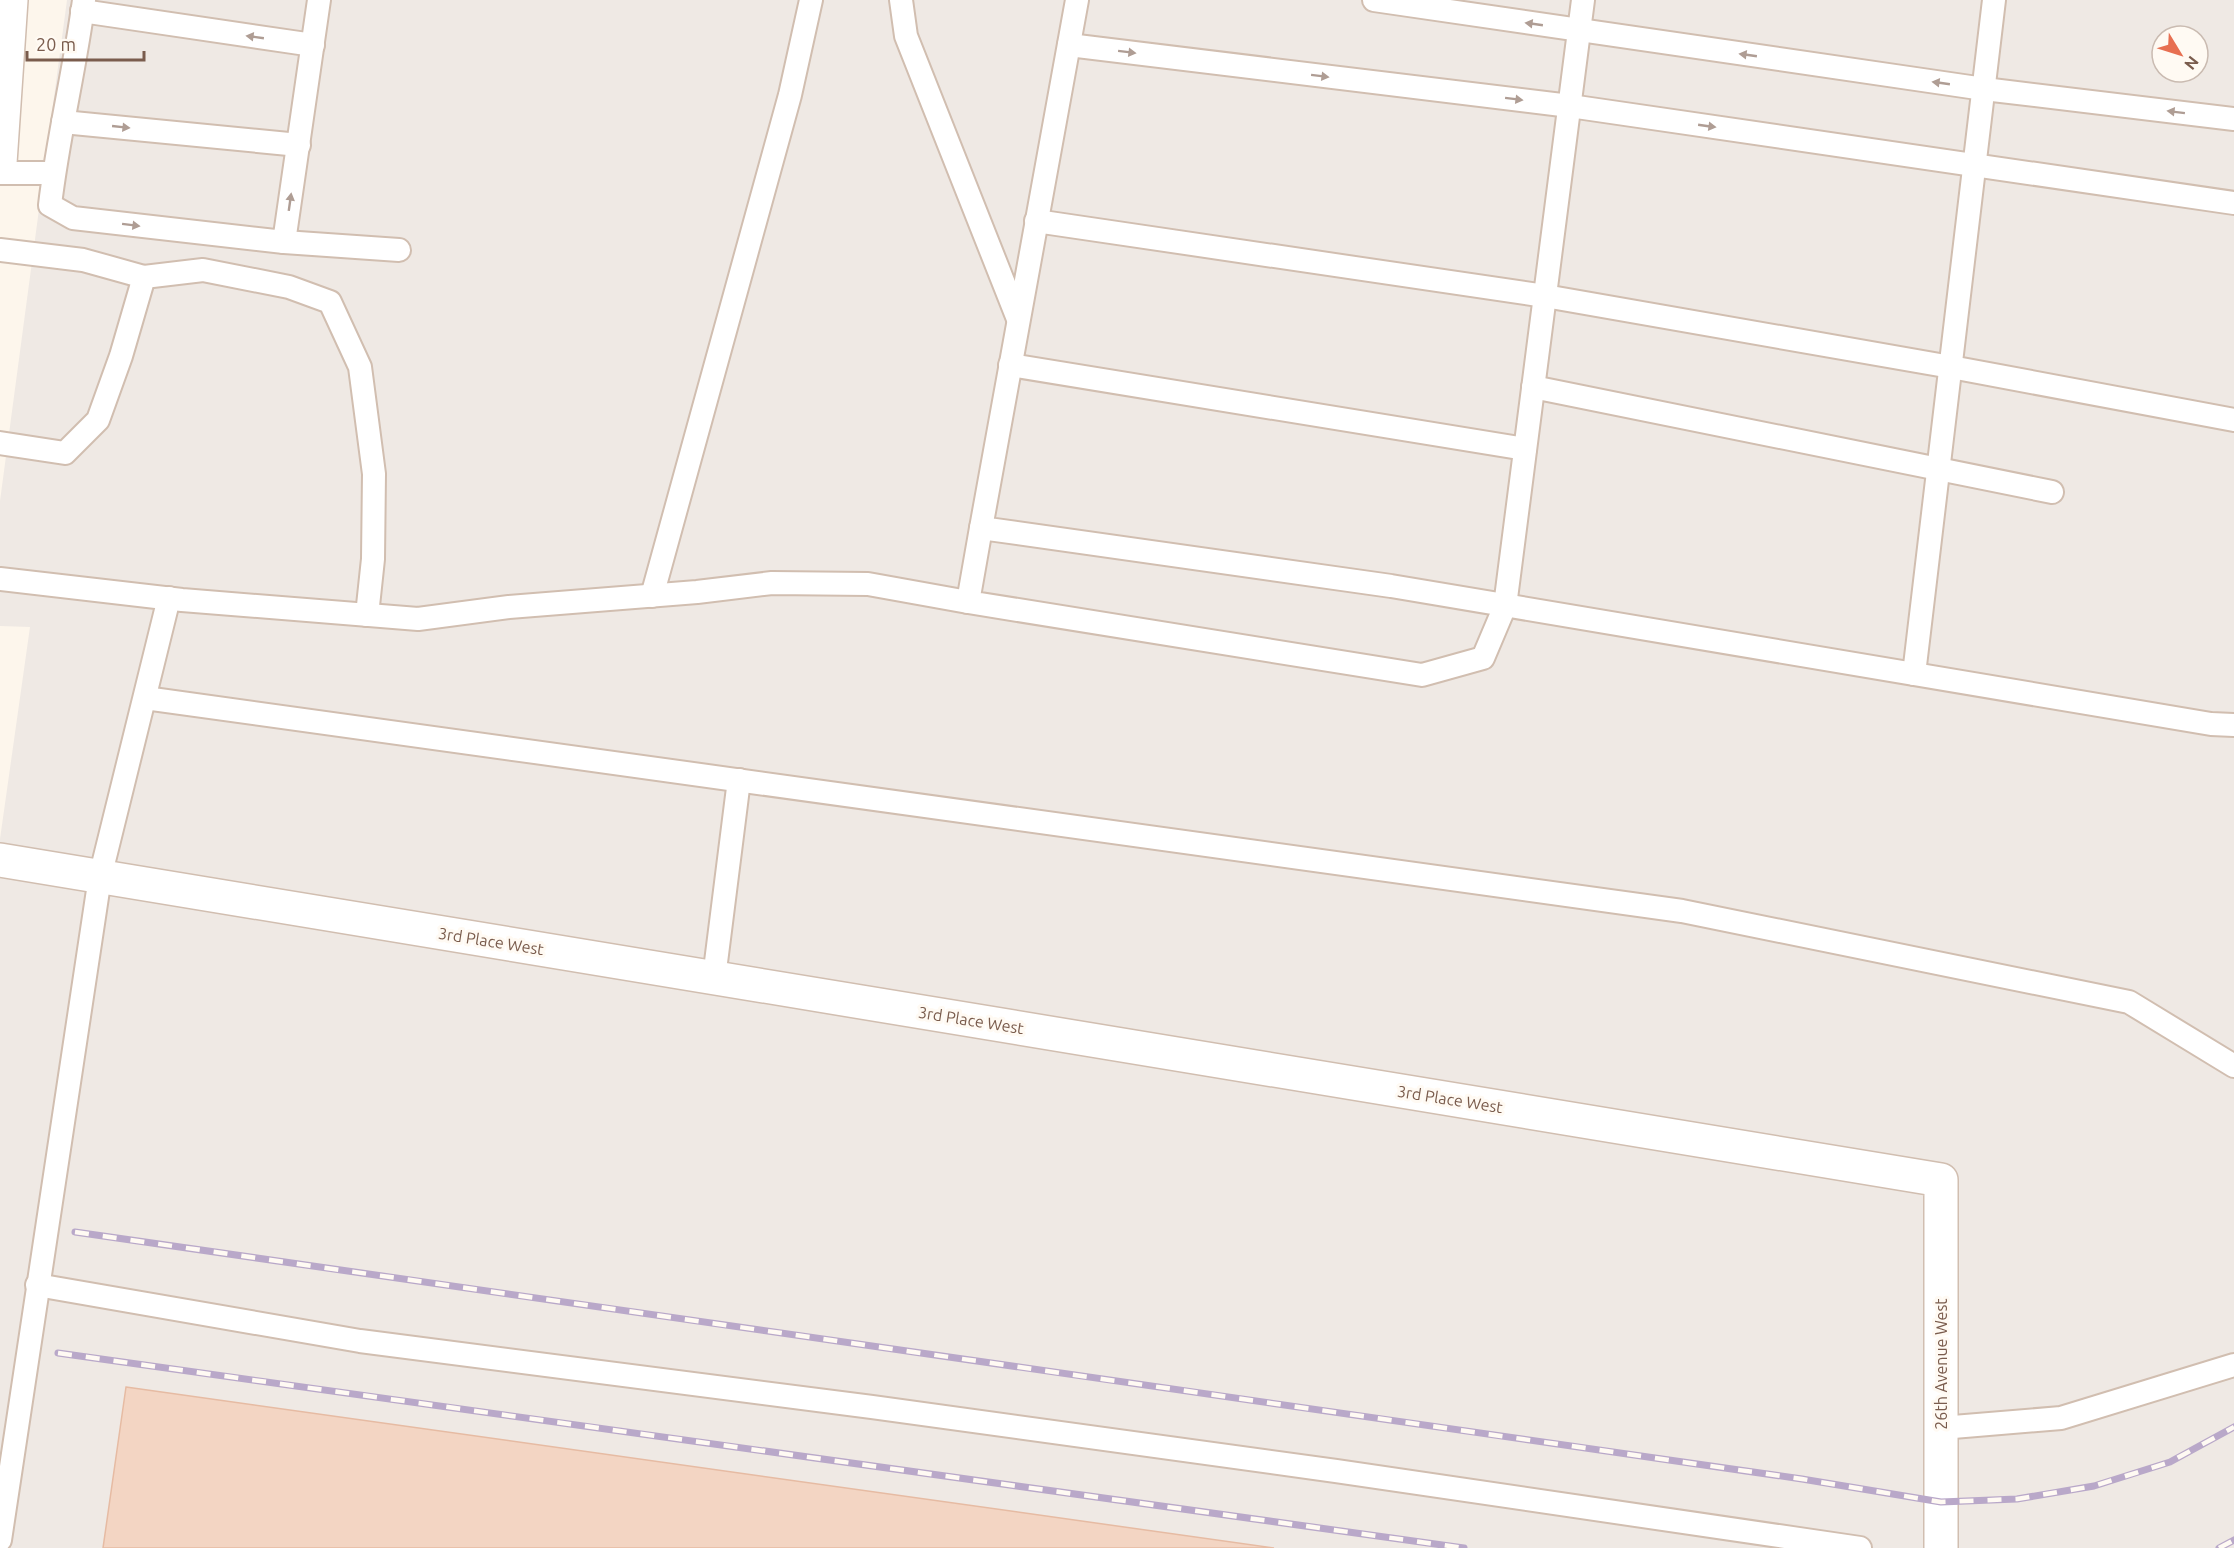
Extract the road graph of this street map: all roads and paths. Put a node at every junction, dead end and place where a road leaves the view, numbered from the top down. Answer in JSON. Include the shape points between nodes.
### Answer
{"nodes":[{"id":1,"x":319,"y":0,"type":"edge"},
{"id":2,"x":811,"y":0,"type":"edge"},
{"id":3,"x":901,"y":0,"type":"edge"},
{"id":4,"x":1077,"y":0,"type":"edge"},
{"id":5,"x":1374,"y":0,"type":"edge"},
{"id":6,"x":1583,"y":0,"type":"edge"},
{"id":7,"x":1994,"y":0,"type":"edge"},
{"id":8,"x":6,"y":4,"type":"edge"},
{"id":9,"x":83,"y":5,"type":"edge"},
{"id":10,"x":1579,"y":30,"type":"junction"},
{"id":11,"x":313,"y":45,"type":"junction"},
{"id":12,"x":1069,"y":45,"type":"junction"},
{"id":13,"x":1984,"y":89,"type":"junction"},
{"id":14,"x":1570,"y":106,"type":"junction"},
{"id":15,"x":2234,"y":118,"type":"edge"},
{"id":16,"x":63,"y":122,"type":"junction"},
{"id":17,"x":299,"y":145,"type":"junction"},
{"id":18,"x":0,"y":163,"type":"edge"},
{"id":19,"x":1975,"y":164,"type":"junction"},
{"id":20,"x":0,"y":173,"type":"edge"},
{"id":21,"x":54,"y":173,"type":"junction"},
{"id":22,"x":2234,"y":202,"type":"edge"},
{"id":23,"x":1036,"y":221,"type":"junction"},
{"id":24,"x":284,"y":242,"type":"junction"},
{"id":25,"x":0,"y":250,"type":"edge"},
{"id":26,"x":399,"y":250,"type":"dead end"},
{"id":27,"x":144,"y":277,"type":"junction"},
{"id":28,"x":1545,"y":296,"type":"junction"},
{"id":29,"x":1018,"y":320,"type":"junction"},
{"id":30,"x":1010,"y":365,"type":"junction"},
{"id":31,"x":1951,"y":367,"type":"junction"},
{"id":32,"x":1533,"y":387,"type":"junction"},
{"id":33,"x":2234,"y":420,"type":"edge"},
{"id":34,"x":0,"y":442,"type":"edge"},
{"id":35,"x":1525,"y":449,"type":"junction"},
{"id":36,"x":1939,"y":469,"type":"junction"},
{"id":37,"x":2052,"y":492,"type":"dead end"},
{"id":38,"x":981,"y":528,"type":"junction"},
{"id":39,"x":0,"y":579,"type":"edge"},
{"id":40,"x":652,"y":596,"type":"junction"},
{"id":41,"x":169,"y":598,"type":"junction"},
{"id":42,"x":968,"y":602,"type":"junction"},
{"id":43,"x":1505,"y":606,"type":"junction"},
{"id":44,"x":367,"y":615,"type":"junction"},
{"id":45,"x":1914,"y":674,"type":"junction"},
{"id":46,"x":145,"y":698,"type":"junction"},
{"id":47,"x":2234,"y":725,"type":"edge"},
{"id":48,"x":740,"y":780,"type":"junction"},
{"id":49,"x":0,"y":860,"type":"edge"},
{"id":50,"x":100,"y":877,"type":"junction"},
{"id":51,"x":714,"y":978,"type":"junction"},
{"id":52,"x":2234,"y":1066,"type":"edge"},
{"id":53,"x":1941,"y":1180,"type":"joint"},
{"id":54,"x":37,"y":1285,"type":"junction"},
{"id":55,"x":2234,"y":1365,"type":"edge"},
{"id":56,"x":1941,"y":1428,"type":"junction"},
{"id":57,"x":0,"y":1540,"type":"edge"},
{"id":58,"x":1860,"y":1548,"type":"edge"},
{"id":59,"x":1941,"y":1548,"type":"edge"}],
"edges":[{"from":1,"to":11,"type":"lane"},
{"from":2,"to":40,"type":"lane","via":[[790,95]]},
{"from":3,"to":29,"type":"lane","via":[[906,36]]},
{"from":4,"to":12,"type":"lane"},
{"from":10,"to":5,"type":"lane","one_way":true},
{"from":6,"to":10,"type":"lane"},
{"from":7,"to":13,"type":"lane"},
{"from":8,"to":18,"type":"street"},
{"from":11,"to":9,"type":"lane","one_way":true},
{"from":9,"to":16,"type":"lane"},
{"from":13,"to":10,"type":"lane","one_way":true},
{"from":10,"to":14,"type":"lane"},
{"from":11,"to":17,"type":"lane"},
{"from":12,"to":14,"type":"lane","one_way":true},
{"from":12,"to":23,"type":"lane"},
{"from":15,"to":13,"type":"lane","one_way":true},
{"from":13,"to":19,"type":"lane"},
{"from":14,"to":19,"type":"lane","one_way":true},
{"from":14,"to":28,"type":"lane"},
{"from":16,"to":17,"type":"lane","one_way":true},
{"from":16,"to":21,"type":"lane"},
{"from":24,"to":17,"type":"lane","one_way":true},
{"from":19,"to":22,"type":"lane"},
{"from":19,"to":31,"type":"lane"},
{"from":20,"to":21,"type":"lane"},
{"from":21,"to":24,"type":"lane","one_way":true,"via":[[50,205],[73,218]]},
{"from":23,"to":28,"type":"lane"},
{"from":23,"to":29,"type":"lane"},
{"from":24,"to":26,"type":"lane"},
{"from":25,"to":27,"type":"lane","via":[[83,260]]},
{"from":27,"to":34,"type":"lane","via":[[98,420],[65,453]]},
{"from":27,"to":44,"type":"lane","via":[[203,270],[289,287],[330,302],[360,367],[374,474],[373,559]]},
{"from":28,"to":31,"type":"lane"},
{"from":28,"to":32,"type":"lane"},
{"from":29,"to":30,"type":"lane"},
{"from":30,"to":35,"type":"lane"},
{"from":30,"to":38,"type":"lane"},
{"from":31,"to":33,"type":"lane"},
{"from":31,"to":36,"type":"lane"},
{"from":32,"to":35,"type":"lane"},
{"from":32,"to":36,"type":"lane"},
{"from":35,"to":43,"type":"lane"},
{"from":36,"to":37,"type":"lane"},
{"from":36,"to":45,"type":"lane"},
{"from":38,"to":42,"type":"lane"},
{"from":38,"to":43,"type":"lane"},
{"from":39,"to":41,"type":"lane"},
{"from":40,"to":42,"type":"lane","via":[[772,583],[868,584]]},
{"from":40,"to":44,"type":"lane","via":[[418,619]]},
{"from":41,"to":44,"type":"lane"},
{"from":41,"to":46,"type":"lane"},
{"from":42,"to":43,"type":"lane","via":[[1422,675],[1483,658]]},
{"from":43,"to":45,"type":"lane"},
{"from":45,"to":47,"type":"lane"},
{"from":46,"to":48,"type":"lane"},
{"from":46,"to":50,"type":"lane"},
{"from":48,"to":51,"type":"lane"},
{"from":48,"to":52,"type":"lane","via":[[1682,911],[2129,1002]]},
{"from":49,"to":50,"type":"street","name":"3rd Place West"},
{"from":50,"to":51,"type":"street","name":"3rd Place West"},
{"from":50,"to":54,"type":"lane"},
{"from":51,"to":53,"type":"street","name":"3rd Place West"},
{"from":53,"to":56,"type":"street","name":"26th Avenue West"},
{"from":54,"to":57,"type":"lane"},
{"from":54,"to":58,"type":"lane","via":[[360,1341],[1336,1471]]},
{"from":55,"to":56,"type":"lane","via":[[2061,1418]]},
{"from":56,"to":59,"type":"street","name":"26th Avenue West"}]}
